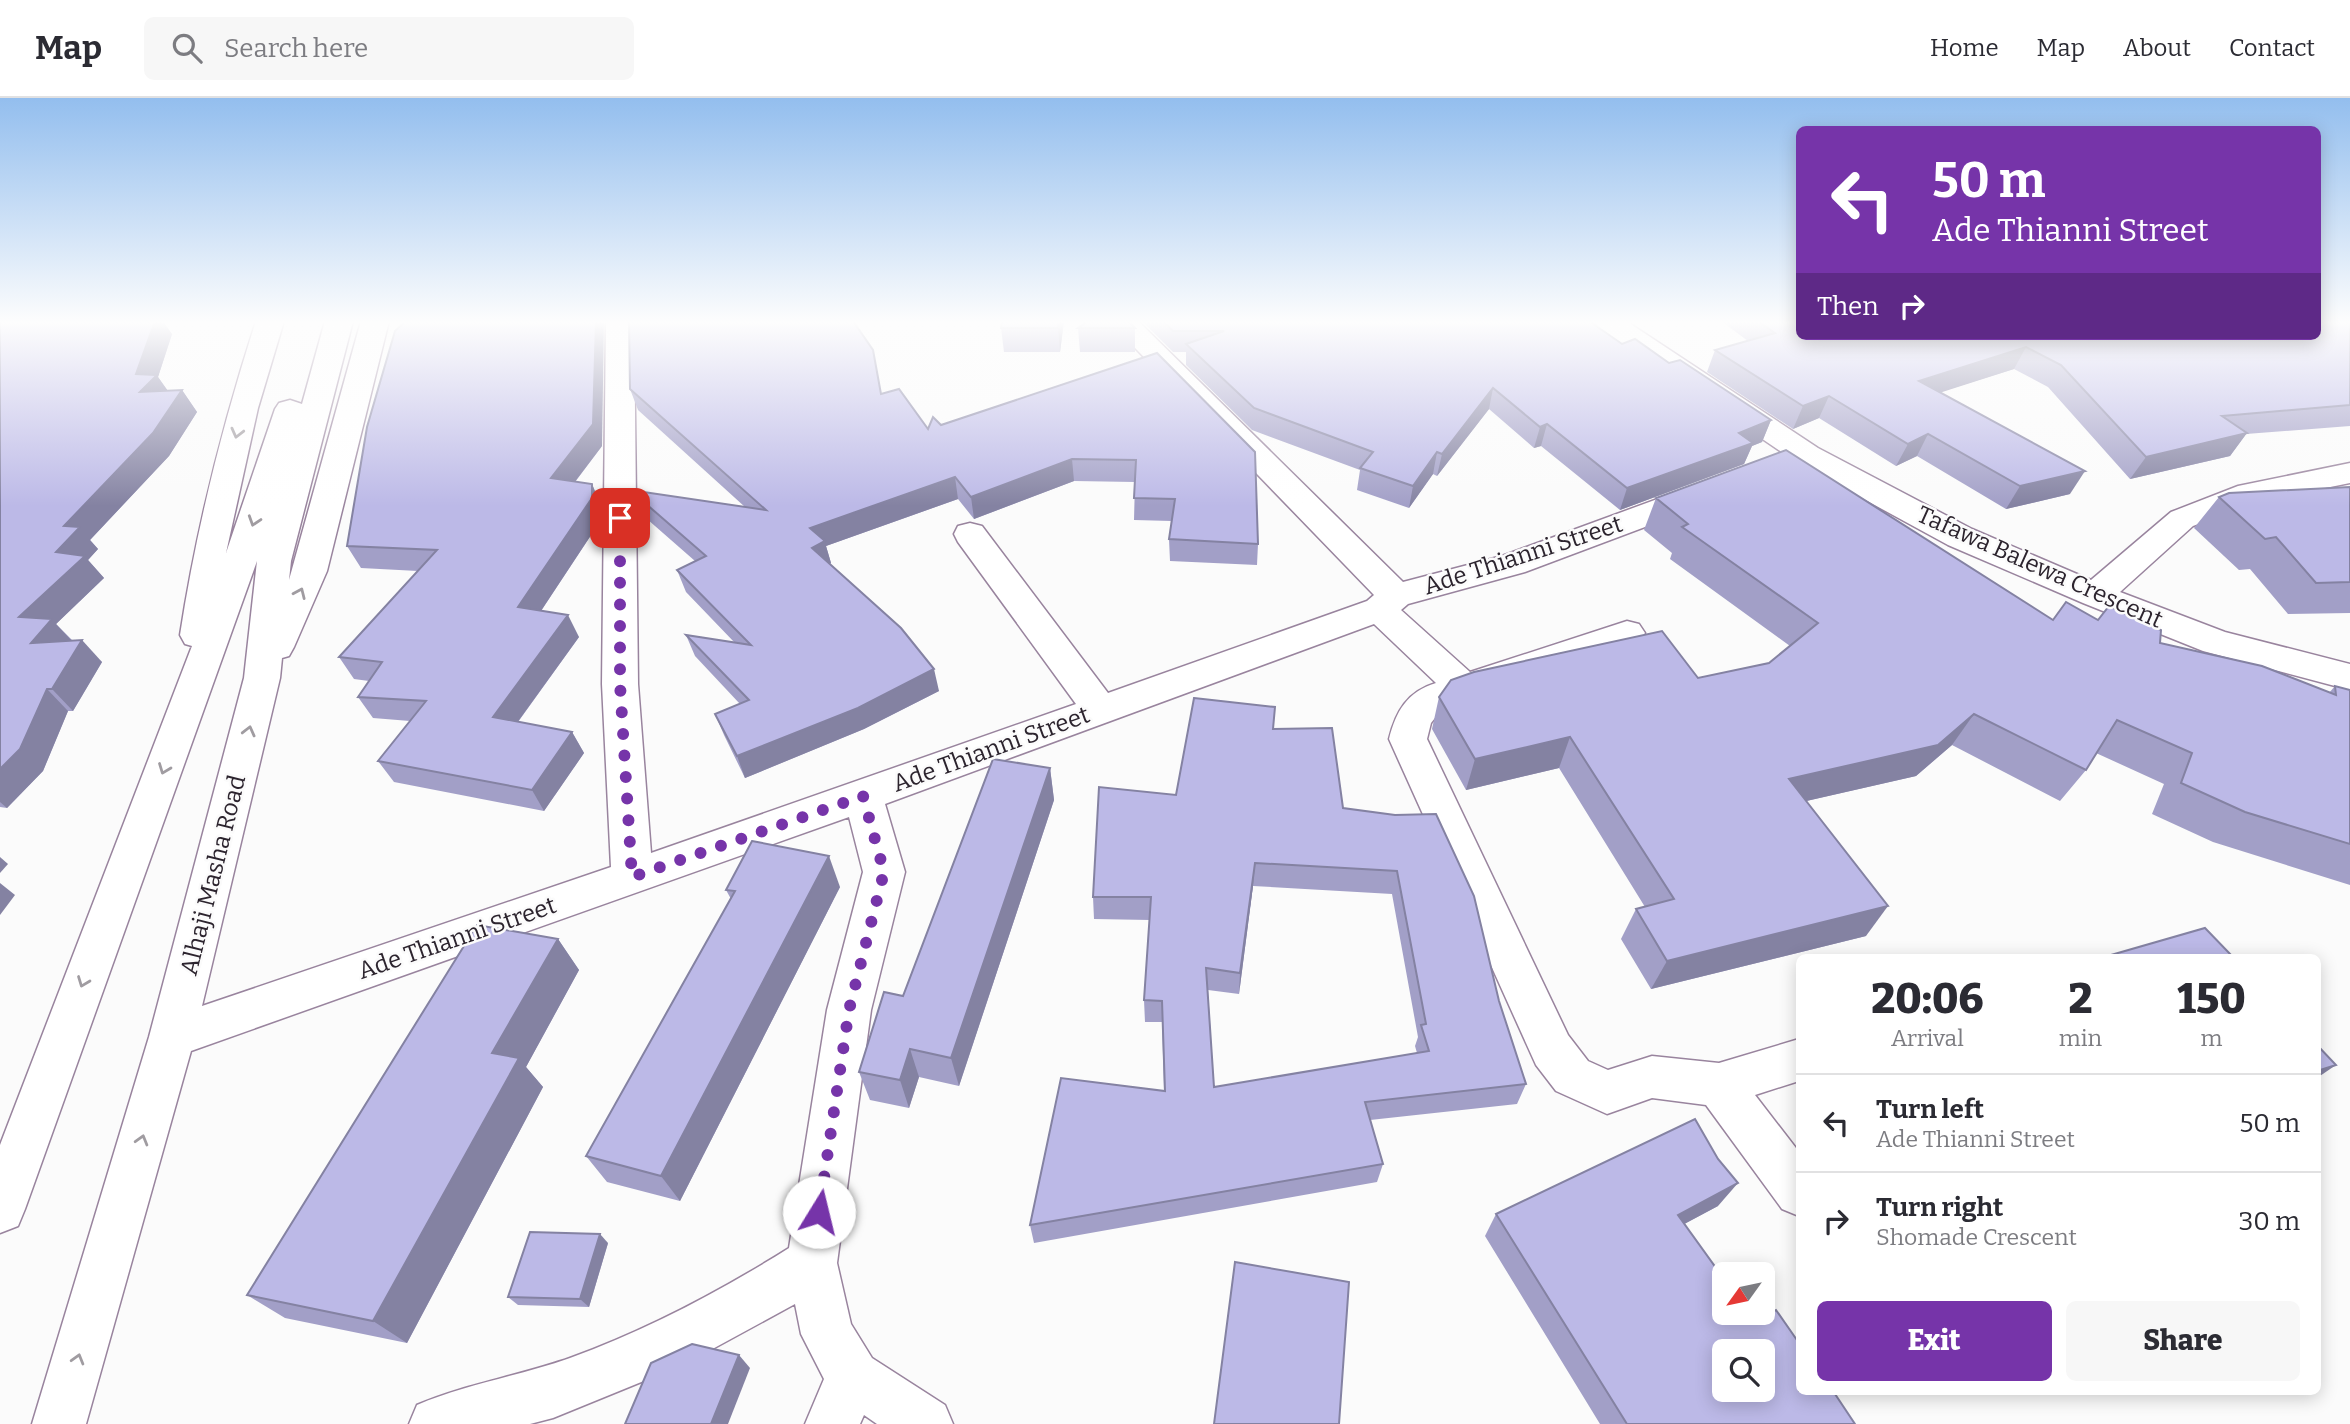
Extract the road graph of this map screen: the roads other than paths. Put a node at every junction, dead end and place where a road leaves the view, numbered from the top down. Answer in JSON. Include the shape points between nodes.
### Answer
{"nodes":[{"id":1,"x":251,"y":383,"type":"edge"},
{"id":2,"x":359,"y":383,"type":"edge"},
{"id":3,"x":620,"y":383,"type":"edge"},
{"id":4,"x":1181,"y":383,"type":"edge"},
{"id":5,"x":1702,"y":383,"type":"edge"},
{"id":6,"x":310,"y":384,"type":"joint"},
{"id":7,"x":1807,"y":455,"type":"junction"},
{"id":8,"x":2350,"y":473,"type":"edge"},
{"id":9,"x":970,"y":534,"type":"dead end"},
{"id":10,"x":2095,"y":595,"type":"junction"},
{"id":11,"x":1388,"y":602,"type":"junction"},
{"id":12,"x":1627,"y":633,"type":"dead end"},
{"id":13,"x":2350,"y":677,"type":"edge"},
{"id":14,"x":262,"y":678,"type":"junction"},
{"id":15,"x":1464,"y":688,"type":"junction"},
{"id":16,"x":188,"y":706,"type":"junction"},
{"id":17,"x":1100,"y":709,"type":"junction"},
{"id":18,"x":863,"y":796,"type":"junction"},
{"id":19,"x":632,"y":877,"type":"junction"},
{"id":20,"x":172,"y":1037,"type":"junction"},
{"id":21,"x":1796,"y":1061,"type":"edge"},
{"id":22,"x":1719,"y":1084,"type":"junction"},
{"id":23,"x":1796,"y":1188,"type":"edge"},
{"id":24,"x":0,"y":1209,"type":"edge"},
{"id":25,"x":812,"y":1263,"type":"junction"},
{"id":26,"x":843,"y":1400,"type":"edge"},
{"id":27,"x":59,"y":1424,"type":"edge"},
{"id":28,"x":436,"y":1424,"type":"edge"},
{"id":29,"x":926,"y":1424,"type":"edge"}],
"edges":[{"from":1,"to":16,"type":"street","one_way":true,"via":[[212,537]]},
{"from":14,"to":2,"type":"street","one_way":true,"via":[[310,571]]},
{"from":3,"to":19,"type":"street","via":[[620,684]]},
{"from":4,"to":11,"type":"street"},
{"from":5,"to":7,"type":"street","name":"Tafawa Balewa Crescent"},
{"from":6,"to":14,"type":"street","name":"Alhaji Masha Road","via":[[274,561]]},
{"from":6,"to":16,"type":"street","name":"Alhaji Masha Road","one_way":true},
{"from":7,"to":10,"type":"street","name":"Tafawa Balewa Crescent","via":[[1960,537]]},
{"from":7,"to":11,"type":"street","name":"Ade Thianni Street","via":[[1513,564]]},
{"from":8,"to":10,"type":"street","via":[[2249,494],[2182,519]]},
{"from":9,"to":17,"type":"street"},
{"from":10,"to":13,"type":"street","name":"Tafawa Balewa Crescent","via":[[2216,642]]},
{"from":11,"to":15,"type":"street"},
{"from":11,"to":17,"type":"street","name":"Ade Thianni Street"},
{"from":12,"to":15,"type":"street"},
{"from":20,"to":14,"type":"street","name":"Alhaji Masha Road","one_way":true},
{"from":15,"to":22,"type":"street","via":[[1429,699],[1413,719],[1408,739],[1552,1049],[1572,1076],[1606,1091],[1652,1077]]},
{"from":16,"to":24,"type":"street","name":"Alhaji Masha Road","one_way":true},
{"from":17,"to":18,"type":"street","name":"Ade Thianni Street"},
{"from":18,"to":19,"type":"street","name":"Ade Thianni Street"},
{"from":18,"to":25,"type":"street","via":[[884,872],[849,1010]]},
{"from":19,"to":20,"type":"street","name":"Ade Thianni Street"},
{"from":27,"to":20,"type":"street","name":"Alhaji Masha Road","one_way":true},
{"from":21,"to":22,"type":"street"},
{"from":22,"to":23,"type":"street"},
{"from":25,"to":26,"type":"street"},
{"from":25,"to":28,"type":"street","via":[[747,1305],[657,1352],[566,1386]]},
{"from":26,"to":29,"type":"street"}]}
